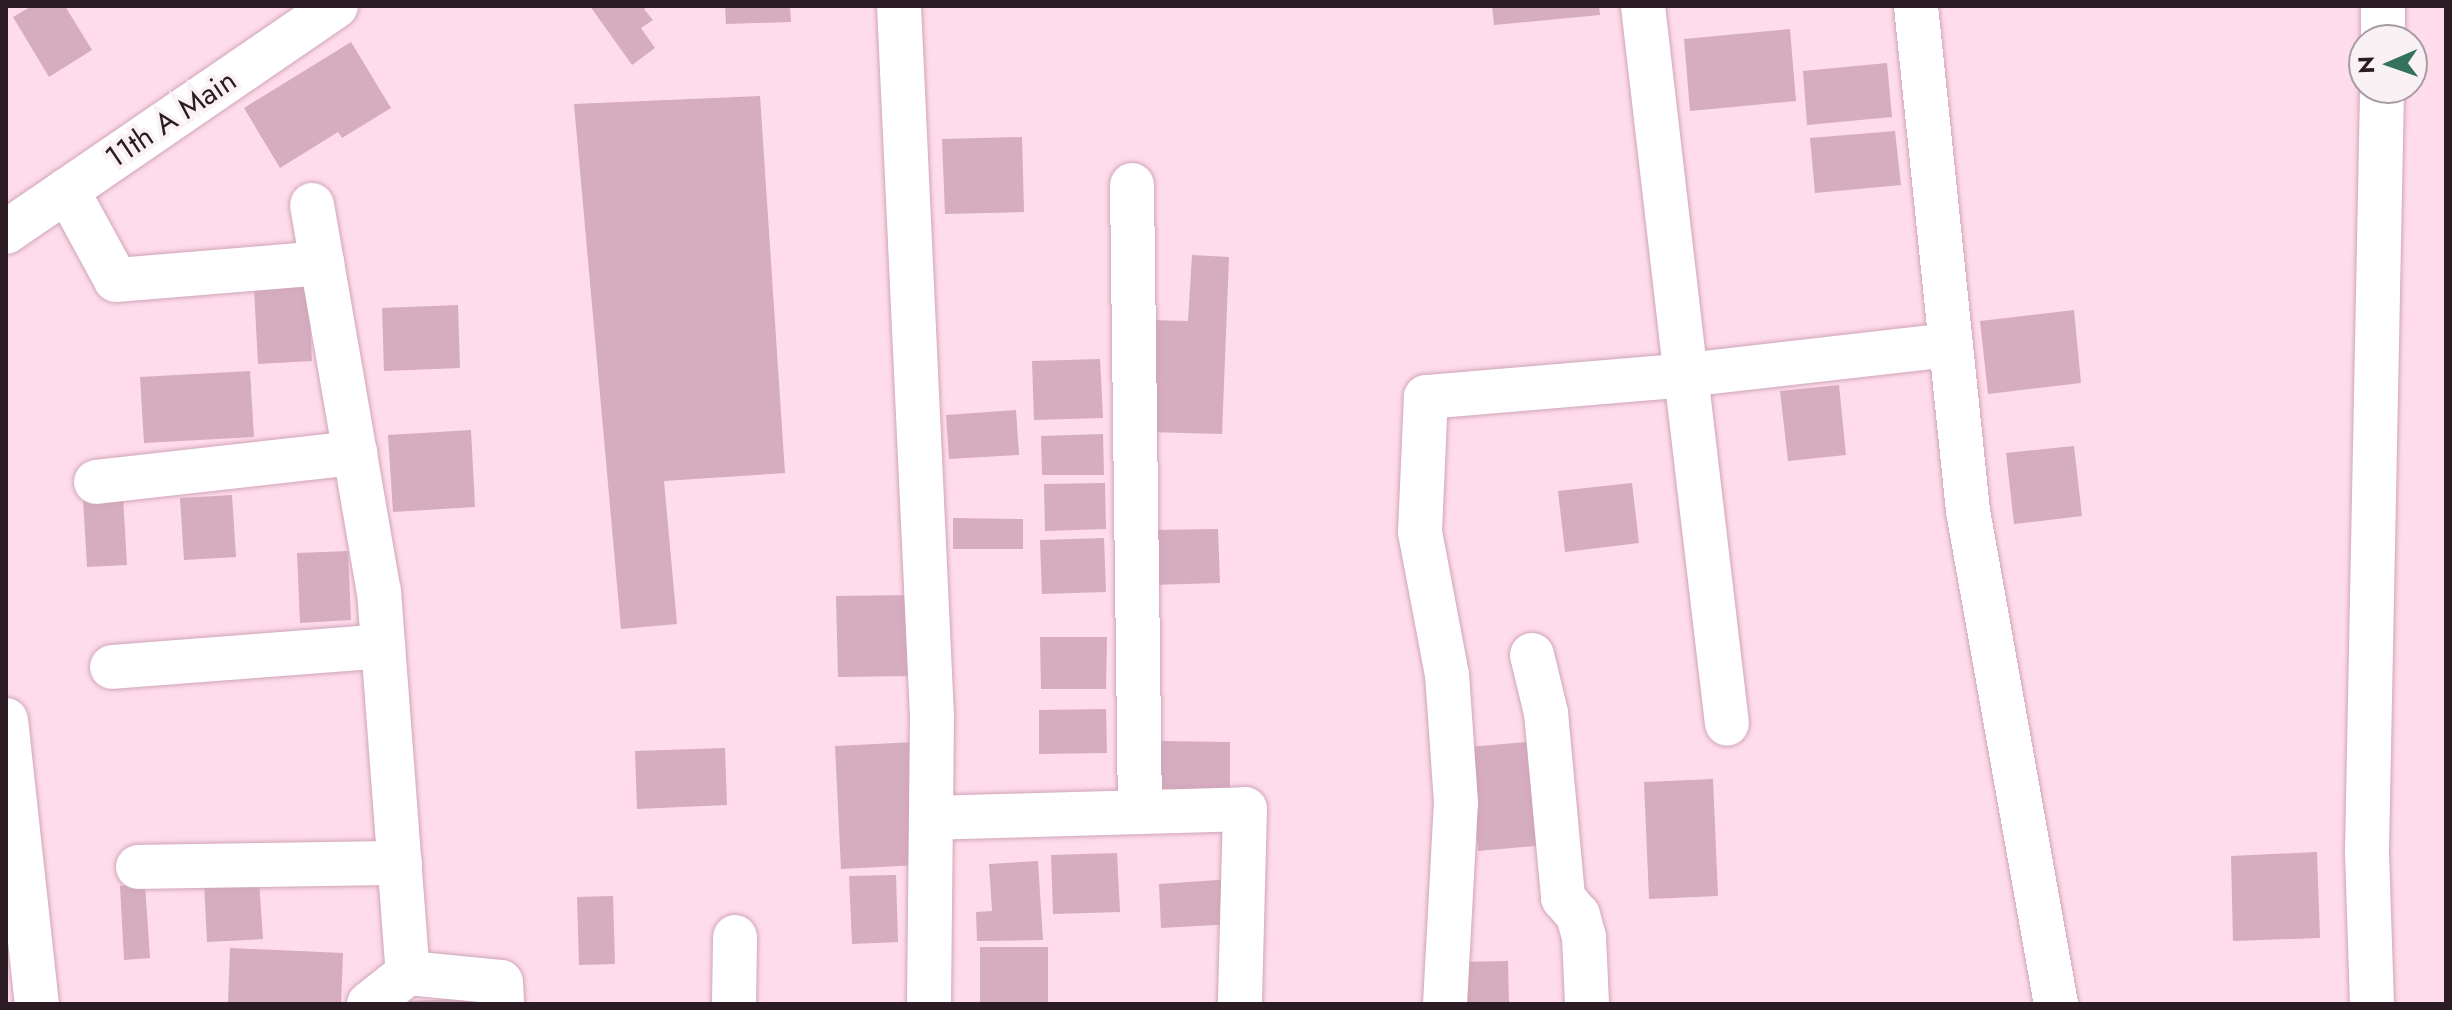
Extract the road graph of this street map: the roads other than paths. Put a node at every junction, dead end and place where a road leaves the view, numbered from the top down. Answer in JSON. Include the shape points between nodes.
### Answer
{"nodes":[{"id":1,"x":336,"y":6,"type":"edge"},
{"id":2,"x":899,"y":6,"type":"edge"},
{"id":3,"x":1643,"y":6,"type":"edge"},
{"id":4,"x":1916,"y":6,"type":"edge"},
{"id":5,"x":2382,"y":104,"type":"edge"},
{"id":6,"x":1132,"y":185,"type":"dead end"},
{"id":7,"x":67,"y":190,"type":"junction"},
{"id":8,"x":312,"y":205,"type":"dead end"},
{"id":9,"x":6,"y":232,"type":"edge"},
{"id":10,"x":322,"y":263,"type":"junction"},
{"id":11,"x":1950,"y":345,"type":"junction"},
{"id":12,"x":1686,"y":375,"type":"junction"},
{"id":13,"x":355,"y":453,"type":"junction"},
{"id":14,"x":96,"y":482,"type":"dead end"},
{"id":15,"x":383,"y":646,"type":"junction"},
{"id":16,"x":1532,"y":655,"type":"dead end"},
{"id":17,"x":112,"y":667,"type":"dead end"},
{"id":18,"x":6,"y":720,"type":"edge"},
{"id":19,"x":1727,"y":724,"type":"dead end"},
{"id":20,"x":1140,"y":812,"type":"junction"},
{"id":21,"x":931,"y":818,"type":"junction"},
{"id":22,"x":400,"y":863,"type":"junction"},
{"id":23,"x":138,"y":867,"type":"dead end"},
{"id":24,"x":735,"y":937,"type":"dead end"},
{"id":25,"x":408,"y":973,"type":"junction"},
{"id":26,"x":37,"y":1004,"type":"edge"},
{"id":27,"x":369,"y":1004,"type":"edge"},
{"id":28,"x":502,"y":1004,"type":"edge"},
{"id":29,"x":734,"y":1004,"type":"edge"},
{"id":30,"x":929,"y":1004,"type":"edge"},
{"id":31,"x":1240,"y":1004,"type":"edge"},
{"id":32,"x":1445,"y":1004,"type":"edge"},
{"id":33,"x":1587,"y":1004,"type":"edge"},
{"id":34,"x":2056,"y":1004,"type":"edge"},
{"id":35,"x":2372,"y":1004,"type":"edge"}],
"edges":[{"from":1,"to":7,"type":"street","name":"11th A Main"},
{"from":2,"to":21,"type":"street","via":[[932,717]]},
{"from":3,"to":12,"type":"street"},
{"from":4,"to":11,"type":"street"},
{"from":5,"to":35,"type":"street","via":[[2367,851]]},
{"from":6,"to":20,"type":"street"},
{"from":7,"to":9,"type":"street","name":"11th A Main"},
{"from":7,"to":10,"type":"street","via":[[116,280]]},
{"from":8,"to":10,"type":"street"},
{"from":10,"to":13,"type":"street"},
{"from":11,"to":12,"type":"street"},
{"from":11,"to":34,"type":"street","via":[[1968,511]]},
{"from":12,"to":19,"type":"street"},
{"from":12,"to":32,"type":"street","via":[[1426,397],[1420,532],[1447,675],[1456,803]]},
{"from":13,"to":14,"type":"street"},
{"from":13,"to":15,"type":"street"},
{"from":15,"to":17,"type":"street"},
{"from":15,"to":22,"type":"street"},
{"from":16,"to":33,"type":"street","via":[[1546,713],[1563,898],[1578,915],[1584,937]]},
{"from":18,"to":26,"type":"street"},
{"from":20,"to":21,"type":"street"},
{"from":20,"to":31,"type":"street","via":[[1245,809]]},
{"from":21,"to":30,"type":"street"},
{"from":22,"to":23,"type":"street"},
{"from":22,"to":25,"type":"street"},
{"from":24,"to":29,"type":"street"},
{"from":25,"to":27,"type":"street"},
{"from":25,"to":28,"type":"street","via":[[501,982]]}]}
